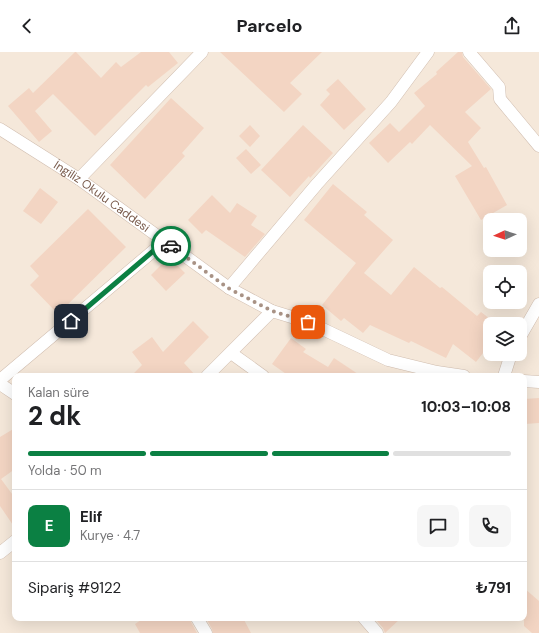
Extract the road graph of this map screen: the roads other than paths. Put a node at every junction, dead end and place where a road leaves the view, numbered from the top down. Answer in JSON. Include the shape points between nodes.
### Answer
{"nodes":[{"id":1,"x":202,"y":52,"type":"edge"},
{"id":2,"x":428,"y":52,"type":"edge"},
{"id":3,"x":469,"y":52,"type":"edge"},
{"id":4,"x":0,"y":129,"type":"edge"},
{"id":5,"x":539,"y":146,"type":"edge"},
{"id":6,"x":79,"y":179,"type":"junction"},
{"id":7,"x":165,"y":241,"type":"junction"},
{"id":8,"x":228,"y":288,"type":"junction"},
{"id":9,"x":539,"y":304,"type":"edge"},
{"id":10,"x":272,"y":311,"type":"junction"},
{"id":11,"x":527,"y":325,"type":"edge"},
{"id":12,"x":231,"y":353,"type":"junction"},
{"id":13,"x":509,"y":361,"type":"edge"},
{"id":14,"x":210,"y":373,"type":"edge"},
{"id":15,"x":259,"y":373,"type":"edge"},
{"id":16,"x":444,"y":373,"type":"edge"},
{"id":17,"x":505,"y":373,"type":"edge"},
{"id":18,"x":0,"y":380,"type":"edge"},
{"id":19,"x":527,"y":381,"type":"edge"},
{"id":20,"x":539,"y":382,"type":"edge"},
{"id":21,"x":0,"y":384,"type":"edge"},
{"id":22,"x":12,"y":392,"type":"edge"},
{"id":23,"x":12,"y":543,"type":"edge"},
{"id":24,"x":1,"y":550,"type":"edge"},
{"id":25,"x":199,"y":621,"type":"edge"},
{"id":26,"x":367,"y":621,"type":"edge"},
{"id":27,"x":206,"y":633,"type":"edge"},
{"id":28,"x":377,"y":633,"type":"edge"}],
"edges":[{"from":1,"to":6,"type":"street"},
{"from":2,"to":8,"type":"street","via":[[391,102]]},
{"from":3,"to":5,"type":"street","via":[[499,87],[500,99]]},
{"from":4,"to":6,"type":"street","name":"İngiliz Okulu Caddesi"},
{"from":6,"to":7,"type":"street","name":"İngiliz Okulu Caddesi"},
{"from":7,"to":8,"type":"street","name":"İngiliz Okulu Caddesi"},
{"from":7,"to":18,"type":"street"},
{"from":8,"to":10,"type":"street","name":"İngiliz Okulu Caddesi"},
{"from":9,"to":11,"type":"street"},
{"from":10,"to":12,"type":"street"},
{"from":10,"to":16,"type":"street","name":"İngiliz Okulu Caddesi","via":[[308,322],[388,360]]},
{"from":12,"to":14,"type":"street"},
{"from":12,"to":15,"type":"street"},
{"from":13,"to":17,"type":"street"},
{"from":19,"to":20,"type":"street"},
{"from":21,"to":22,"type":"street"},
{"from":23,"to":24,"type":"street"},
{"from":25,"to":27,"type":"street"},
{"from":26,"to":28,"type":"street"}]}
